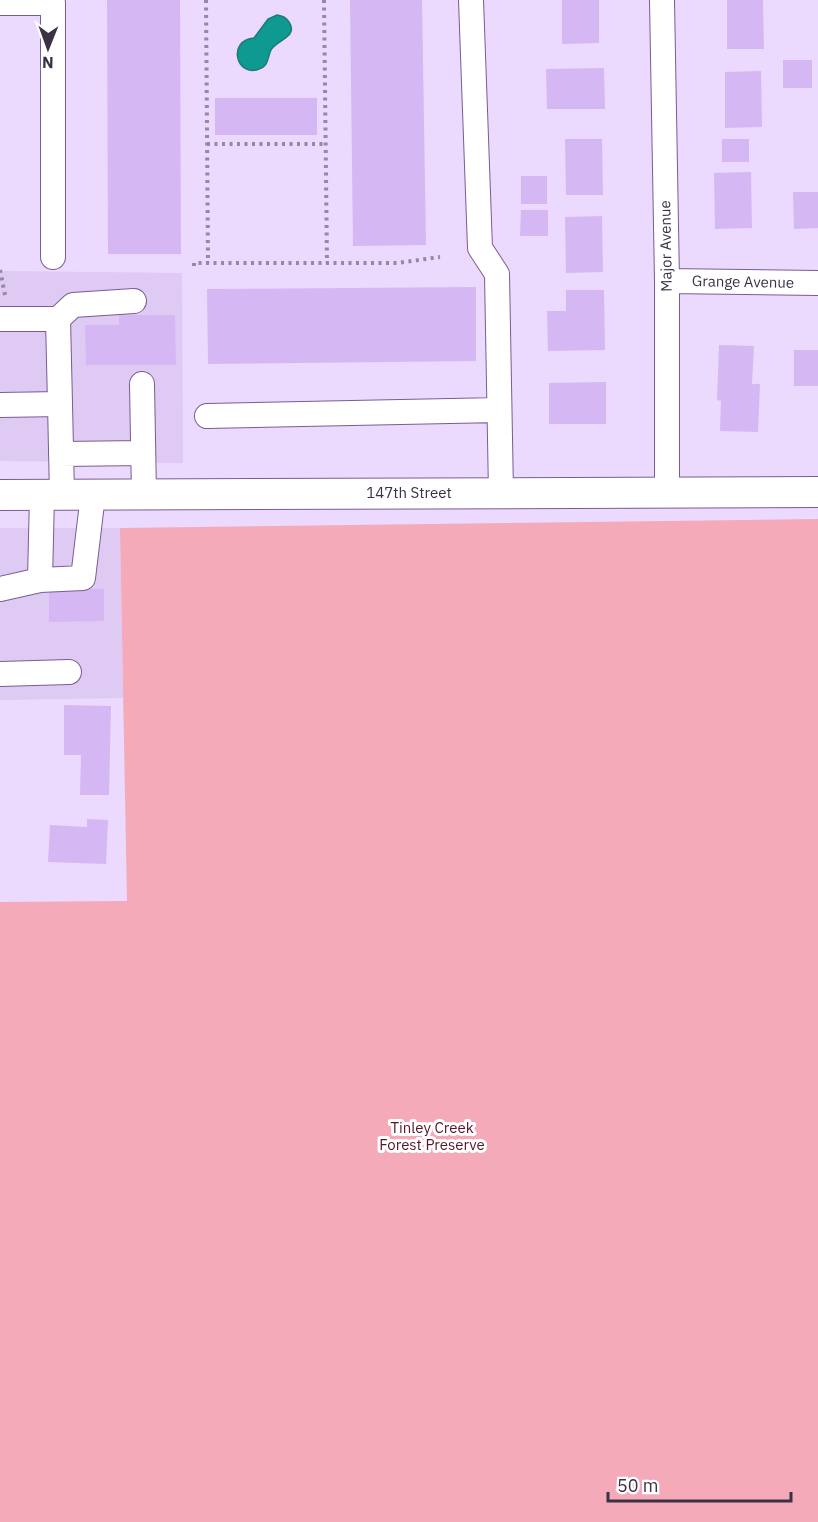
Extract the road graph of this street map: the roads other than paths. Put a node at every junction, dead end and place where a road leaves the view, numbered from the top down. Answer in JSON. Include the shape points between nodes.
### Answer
{"nodes":[{"id":1,"x":471,"y":0,"type":"edge"},
{"id":2,"x":662,"y":0,"type":"edge"},
{"id":3,"x":0,"y":3,"type":"edge"},
{"id":4,"x":53,"y":257,"type":"dead end"},
{"id":5,"x":667,"y":281,"type":"junction"},
{"id":6,"x":818,"y":283,"type":"edge"},
{"id":7,"x":134,"y":301,"type":"dead end"},
{"id":8,"x":0,"y":319,"type":"edge"},
{"id":9,"x":57,"y":319,"type":"junction"},
{"id":10,"x":142,"y":384,"type":"dead end"},
{"id":11,"x":60,"y":404,"type":"junction"},
{"id":12,"x":0,"y":405,"type":"edge"},
{"id":13,"x":500,"y":410,"type":"junction"},
{"id":14,"x":207,"y":416,"type":"dead end"},
{"id":15,"x":143,"y":453,"type":"junction"},
{"id":16,"x":61,"y":454,"type":"junction"},
{"id":17,"x":667,"y":492,"type":"junction"},
{"id":18,"x":818,"y":492,"type":"edge"},
{"id":19,"x":501,"y":493,"type":"junction"},
{"id":20,"x":0,"y":495,"type":"edge"},
{"id":21,"x":52,"y":495,"type":"junction"},
{"id":22,"x":93,"y":495,"type":"junction"},
{"id":23,"x":144,"y":495,"type":"junction"},
{"id":24,"x":40,"y":580,"type":"junction"},
{"id":25,"x":0,"y":589,"type":"edge"},
{"id":26,"x":69,"y":672,"type":"dead end"},
{"id":27,"x":0,"y":674,"type":"edge"}],
"edges":[{"from":1,"to":13,"type":"street","via":[[480,248],[497,274]]},
{"from":2,"to":5,"type":"street","name":"Major Avenue"},
{"from":3,"to":4,"type":"street","via":[[53,3]]},
{"from":5,"to":6,"type":"street","name":"Grange Avenue"},
{"from":5,"to":17,"type":"street","name":"Major Avenue"},
{"from":7,"to":9,"type":"street","via":[[73,305]]},
{"from":8,"to":9,"type":"street"},
{"from":9,"to":11,"type":"street"},
{"from":10,"to":15,"type":"street"},
{"from":11,"to":12,"type":"street"},
{"from":11,"to":16,"type":"street"},
{"from":13,"to":14,"type":"street"},
{"from":13,"to":19,"type":"street"},
{"from":15,"to":16,"type":"street"},
{"from":15,"to":23,"type":"street"},
{"from":16,"to":21,"type":"street"},
{"from":17,"to":18,"type":"main road","name":"147th Street"},
{"from":17,"to":19,"type":"main road","name":"147th Street"},
{"from":19,"to":23,"type":"main road","name":"147th Street"},
{"from":20,"to":21,"type":"main road","name":"147th Street"},
{"from":21,"to":22,"type":"main road","name":"147th Street"},
{"from":21,"to":24,"type":"street"},
{"from":22,"to":23,"type":"main road","name":"147th Street"},
{"from":22,"to":24,"type":"street","via":[[83,578]]},
{"from":24,"to":25,"type":"street"},
{"from":26,"to":27,"type":"street"}]}
